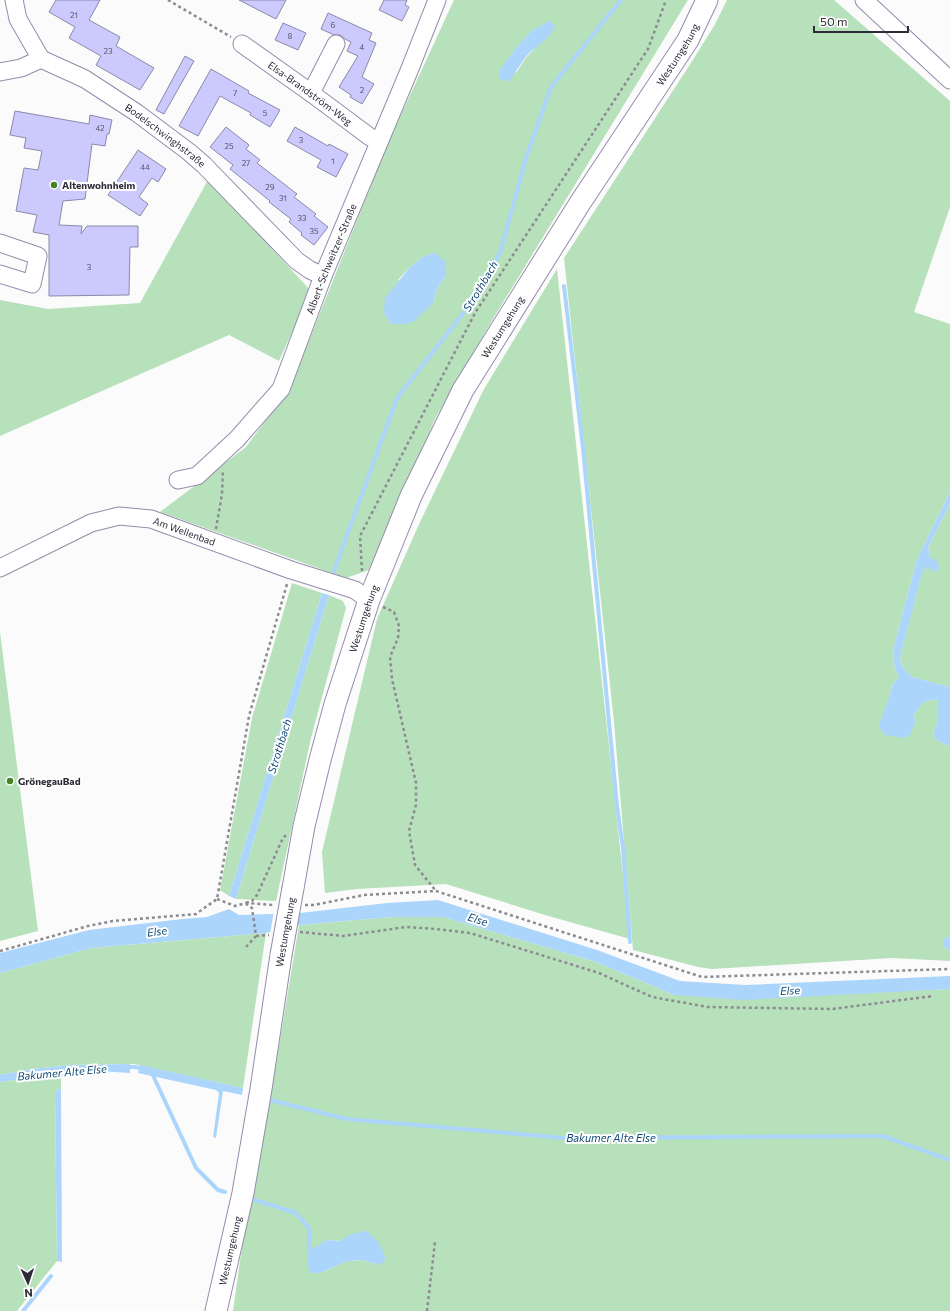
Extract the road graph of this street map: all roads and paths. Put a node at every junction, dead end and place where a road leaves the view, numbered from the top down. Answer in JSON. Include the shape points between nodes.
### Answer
{"nodes":[{"id":1,"x":14,"y":0,"type":"edge"},
{"id":2,"x":168,"y":0,"type":"edge"},
{"id":3,"x":438,"y":0,"type":"edge"},
{"id":4,"x":666,"y":0,"type":"edge"},
{"id":5,"x":707,"y":0,"type":"edge"},
{"id":6,"x":864,"y":0,"type":"edge"},
{"id":7,"x":242,"y":44,"type":"joint"},
{"id":8,"x":336,"y":44,"type":"dead end"},
{"id":9,"x":42,"y":59,"type":"junction"},
{"id":10,"x":0,"y":72,"type":"edge"},
{"id":11,"x":950,"y":80,"type":"edge"},
{"id":12,"x":311,"y":93,"type":"junction"},
{"id":13,"x":379,"y":141,"type":"junction"},
{"id":14,"x":0,"y":243,"type":"edge"},
{"id":15,"x":0,"y":274,"type":"edge"},
{"id":16,"x":323,"y":276,"type":"junction"},
{"id":17,"x":224,"y":452,"type":"junction"},
{"id":18,"x":178,"y":480,"type":"dead end"},
{"id":19,"x":213,"y":541,"type":"junction"},
{"id":20,"x":0,"y":568,"type":"edge"},
{"id":21,"x":292,"y":570,"type":"junction"},
{"id":22,"x":362,"y":595,"type":"junction"},
{"id":23,"x":288,"y":834,"type":"dead end"},
{"id":24,"x":436,"y":891,"type":"junction"},
{"id":25,"x":296,"y":896,"type":"junction"},
{"id":26,"x":217,"y":900,"type":"junction"},
{"id":27,"x":246,"y":903,"type":"junction"},
{"id":28,"x":278,"y":904,"type":"dead end"},
{"id":29,"x":293,"y":933,"type":"dead end"},
{"id":30,"x":256,"y":935,"type":"junction"},
{"id":31,"x":271,"y":935,"type":"dead end"},
{"id":32,"x":246,"y":947,"type":"dead end"},
{"id":33,"x":0,"y":951,"type":"edge"},
{"id":34,"x":950,"y":969,"type":"edge"},
{"id":35,"x":934,"y":996,"type":"dead end"},
{"id":36,"x":435,"y":1242,"type":"dead end"},
{"id":37,"x":216,"y":1311,"type":"edge"},
{"id":38,"x":427,"y":1311,"type":"edge"}],
"edges":[{"from":1,"to":9,"type":"street","via":[[18,19]]},
{"from":2,"to":7,"type":"path"},
{"from":3,"to":13,"type":"street","name":"Albert-Schweitzer-Straße"},
{"from":4,"to":22,"type":"path","via":[[648,49],[475,313],[360,536]]},
{"from":5,"to":22,"type":"main road","name":"Westumgehung","via":[[688,40],[580,203],[463,390]]},
{"from":6,"to":11,"type":"street"},
{"from":7,"to":12,"type":"street","name":"Elsa-Brandström-Weg"},
{"from":8,"to":12,"type":"street"},
{"from":9,"to":10,"type":"street","via":[[21,68]]},
{"from":9,"to":16,"type":"street","name":"Bodelschwinghstraße","via":[[85,79],[137,113],[189,152],[297,261]]},
{"from":12,"to":13,"type":"street","name":"Elsa-Brandström-Weg","via":[[370,138]]},
{"from":13,"to":16,"type":"street","name":"Albert-Schweitzer-Straße"},
{"from":14,"to":15,"type":"street","via":[[38,256],[32,284]]},
{"from":16,"to":17,"type":"street","name":"Albert-Schweitzer-Straße","via":[[281,389]]},
{"from":17,"to":18,"type":"street","name":"Albert-Schweitzer-Straße","via":[[197,476]]},
{"from":17,"to":19,"type":"path","via":[[222,494]]},
{"from":19,"to":20,"type":"street","name":"Am Wellenbad","via":[[151,519],[119,516],[91,523]]},
{"from":19,"to":21,"type":"street","name":"Am Wellenbad"},
{"from":21,"to":22,"type":"street","name":"Am Wellenbad"},
{"from":21,"to":26,"type":"path","via":[[249,716]]},
{"from":22,"to":24,"type":"path","via":[[394,612],[399,626],[398,638],[390,657],[392,680],[416,783],[416,805],[408,831],[415,865]]},
{"from":22,"to":25,"type":"main road","name":"Westumgehung","via":[[304,826]]},
{"from":23,"to":27,"type":"path","via":[[283,838],[257,895]]},
{"from":24,"to":25,"type":"path","via":[[364,895],[314,905]]},
{"from":24,"to":34,"type":"path","via":[[702,977]]},
{"from":25,"to":37,"type":"main road","name":"Westumgehung","bridge":true,"via":[[281,954],[243,1193]]},
{"from":26,"to":27,"type":"path","via":[[235,906]]},
{"from":26,"to":33,"type":"path","via":[[196,914],[113,921]]},
{"from":27,"to":28,"type":"path"},
{"from":27,"to":30,"type":"path","via":[[252,908]]},
{"from":29,"to":35,"type":"path","via":[[343,936],[406,927],[470,933],[598,973],[652,997],[708,1007],[832,1009]]},
{"from":30,"to":31,"type":"path"},
{"from":30,"to":32,"type":"path"},
{"from":36,"to":38,"type":"path"}]}
